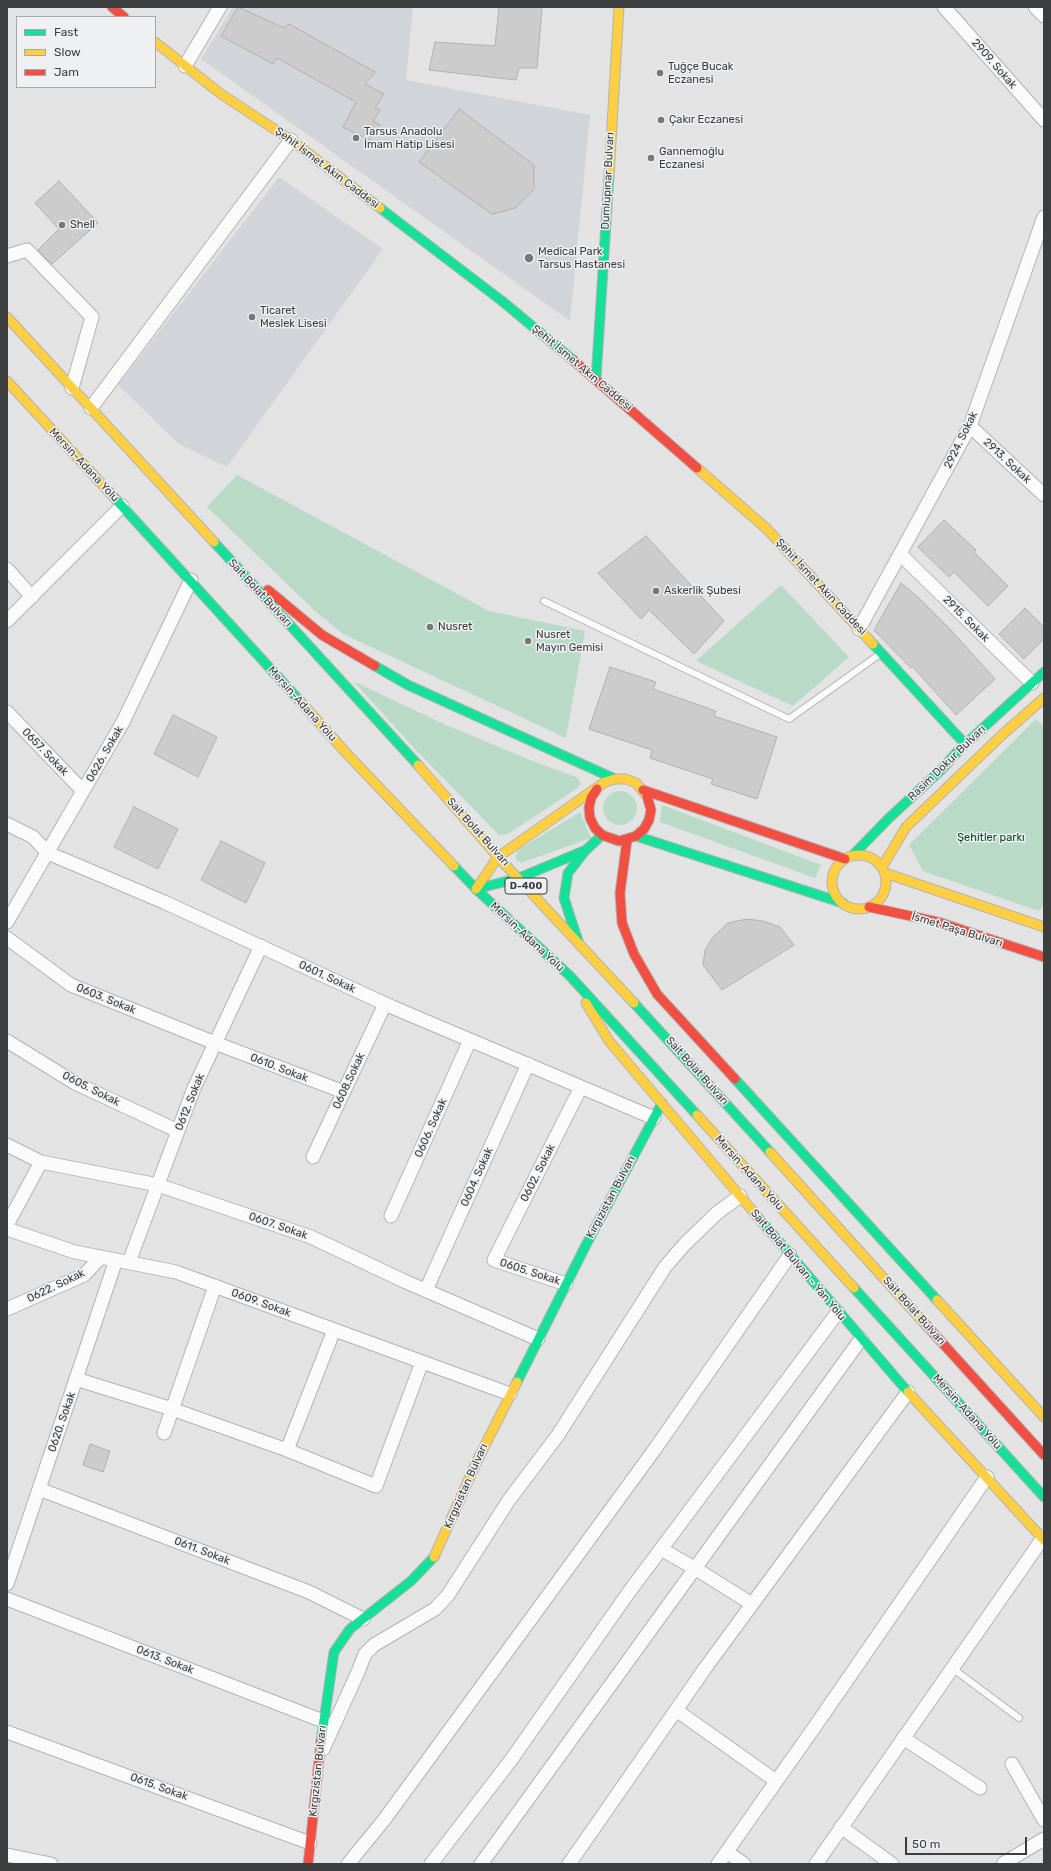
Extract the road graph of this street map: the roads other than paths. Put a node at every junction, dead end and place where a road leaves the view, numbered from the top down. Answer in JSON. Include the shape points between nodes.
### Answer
{"nodes":[{"id":1,"x":112,"y":7,"type":"edge"},
{"id":2,"x":220,"y":7,"type":"edge"},
{"id":3,"x":618,"y":7,"type":"edge"},
{"id":4,"x":944,"y":7,"type":"edge"},
{"id":5,"x":1035,"y":7,"type":"edge"},
{"id":6,"x":123,"y":16,"type":"edge"},
{"id":7,"x":1044,"y":16,"type":"edge"},
{"id":8,"x":156,"y":43,"type":"edge"},
{"id":9,"x":184,"y":66,"type":"junction"},
{"id":10,"x":1044,"y":120,"type":"edge"},
{"id":11,"x":291,"y":140,"type":"junction"},
{"id":12,"x":1044,"y":217,"type":"edge"},
{"id":13,"x":7,"y":256,"type":"edge"},
{"id":14,"x":7,"y":317,"type":"edge"},
{"id":15,"x":596,"y":379,"type":"junction"},
{"id":16,"x":7,"y":381,"type":"edge"},
{"id":17,"x":72,"y":388,"type":"junction"},
{"id":18,"x":91,"y":408,"type":"junction"},
{"id":19,"x":970,"y":426,"type":"junction"},
{"id":20,"x":1044,"y":496,"type":"edge"},
{"id":21,"x":122,"y":506,"type":"junction"},
{"id":22,"x":218,"y":547,"type":"junction"},
{"id":23,"x":900,"y":554,"type":"junction"},
{"id":24,"x":7,"y":569,"type":"edge"},
{"id":25,"x":191,"y":580,"type":"junction"},
{"id":26,"x":32,"y":597,"type":"junction"},
{"id":27,"x":544,"y":602,"type":"dead end"},
{"id":28,"x":7,"y":622,"type":"edge"},
{"id":29,"x":859,"y":629,"type":"junction"},
{"id":30,"x":881,"y":653,"type":"junction"},
{"id":31,"x":1044,"y":672,"type":"edge"},
{"id":32,"x":1032,"y":684,"type":"junction"},
{"id":33,"x":1043,"y":702,"type":"edge"},
{"id":34,"x":7,"y":712,"type":"edge"},
{"id":35,"x":965,"y":744,"type":"junction"},
{"id":36,"x":615,"y":779,"type":"junction"},
{"id":37,"x":597,"y":789,"type":"junction"},
{"id":38,"x":643,"y":790,"type":"junction"},
{"id":39,"x":83,"y":791,"type":"junction"},
{"id":40,"x":7,"y":824,"type":"edge"},
{"id":41,"x":602,"y":835,"type":"junction"},
{"id":42,"x":632,"y":838,"type":"junction"},
{"id":43,"x":586,"y":850,"type":"junction"},
{"id":44,"x":48,"y":853,"type":"junction"},
{"id":45,"x":498,"y":856,"type":"junction"},
{"id":46,"x":849,"y":857,"type":"junction"},
{"id":47,"x":883,"y":870,"type":"junction"},
{"id":48,"x":519,"y":878,"type":"junction"},
{"id":49,"x":476,"y":889,"type":"junction"},
{"id":50,"x":843,"y":903,"type":"junction"},
{"id":51,"x":869,"y":907,"type":"junction"},
{"id":52,"x":7,"y":922,"type":"edge"},
{"id":53,"x":1044,"y":927,"type":"edge"},
{"id":54,"x":7,"y":938,"type":"edge"},
{"id":55,"x":579,"y":942,"type":"junction"},
{"id":56,"x":260,"y":946,"type":"junction"},
{"id":57,"x":1044,"y":957,"type":"edge"},
{"id":58,"x":570,"y":976,"type":"junction"},
{"id":59,"x":385,"y":1004,"type":"junction"},
{"id":60,"x":470,"y":1040,"type":"junction"},
{"id":61,"x":7,"y":1041,"type":"edge"},
{"id":62,"x":215,"y":1043,"type":"junction"},
{"id":63,"x":528,"y":1064,"type":"junction"},
{"id":64,"x":581,"y":1087,"type":"junction"},
{"id":65,"x":344,"y":1092,"type":"junction"},
{"id":66,"x":662,"y":1104,"type":"junction"},
{"id":67,"x":654,"y":1118,"type":"junction"},
{"id":68,"x":178,"y":1130,"type":"junction"},
{"id":69,"x":7,"y":1146,"type":"edge"},
{"id":70,"x":313,"y":1157,"type":"dead end"},
{"id":71,"x":41,"y":1162,"type":"junction"},
{"id":72,"x":158,"y":1185,"type":"junction"},
{"id":73,"x":740,"y":1196,"type":"junction"},
{"id":74,"x":391,"y":1216,"type":"dead end"},
{"id":75,"x":7,"y":1225,"type":"edge"},
{"id":76,"x":7,"y":1229,"type":"edge"},
{"id":77,"x":790,"y":1256,"type":"junction"},
{"id":78,"x":101,"y":1257,"type":"junction"},
{"id":79,"x":494,"y":1260,"type":"joint"},
{"id":80,"x":123,"y":1261,"type":"junction"},
{"id":81,"x":566,"y":1284,"type":"junction"},
{"id":82,"x":215,"y":1286,"type":"junction"},
{"id":83,"x":426,"y":1290,"type":"junction"},
{"id":84,"x":7,"y":1309,"type":"edge"},
{"id":85,"x":838,"y":1312,"type":"junction"},
{"id":86,"x":334,"y":1330,"type":"junction"},
{"id":87,"x":538,"y":1339,"type":"junction"},
{"id":88,"x":861,"y":1339,"type":"junction"},
{"id":89,"x":422,"y":1362,"type":"junction"},
{"id":90,"x":76,"y":1379,"type":"junction"},
{"id":91,"x":908,"y":1392,"type":"junction"},
{"id":92,"x":510,"y":1394,"type":"junction"},
{"id":93,"x":172,"y":1409,"type":"junction"},
{"id":94,"x":1044,"y":1417,"type":"edge"},
{"id":95,"x":164,"y":1433,"type":"dead end"},
{"id":96,"x":287,"y":1450,"type":"junction"},
{"id":97,"x":1044,"y":1455,"type":"edge"},
{"id":98,"x":986,"y":1477,"type":"junction"},
{"id":99,"x":39,"y":1489,"type":"junction"},
{"id":100,"x":1044,"y":1497,"type":"edge"},
{"id":101,"x":1043,"y":1539,"type":"edge"},
{"id":102,"x":661,"y":1549,"type":"junction"},
{"id":103,"x":696,"y":1569,"type":"junction"},
{"id":104,"x":7,"y":1584,"type":"edge"},
{"id":105,"x":7,"y":1599,"type":"edge"},
{"id":106,"x":752,"y":1604,"type":"junction"},
{"id":107,"x":363,"y":1619,"type":"junction"},
{"id":108,"x":952,"y":1668,"type":"junction"},
{"id":109,"x":676,"y":1710,"type":"junction"},
{"id":110,"x":1019,"y":1718,"type":"dead end"},
{"id":111,"x":323,"y":1721,"type":"junction"},
{"id":112,"x":7,"y":1732,"type":"edge"},
{"id":113,"x":903,"y":1738,"type":"junction"},
{"id":114,"x":319,"y":1758,"type":"junction"},
{"id":115,"x":1012,"y":1764,"type":"dead end"},
{"id":116,"x":776,"y":1781,"type":"junction"},
{"id":117,"x":980,"y":1788,"type":"dead end"},
{"id":118,"x":1044,"y":1820,"type":"edge"},
{"id":119,"x":841,"y":1827,"type":"junction"},
{"id":120,"x":1044,"y":1839,"type":"edge"},
{"id":121,"x":310,"y":1843,"type":"junction"},
{"id":122,"x":727,"y":1852,"type":"junction"},
{"id":123,"x":7,"y":1855,"type":"edge"},
{"id":124,"x":30,"y":1862,"type":"edge"},
{"id":125,"x":51,"y":1864,"type":"edge"},
{"id":126,"x":308,"y":1864,"type":"edge"},
{"id":127,"x":348,"y":1864,"type":"edge"},
{"id":128,"x":432,"y":1864,"type":"edge"},
{"id":129,"x":481,"y":1864,"type":"edge"},
{"id":130,"x":569,"y":1864,"type":"edge"},
{"id":131,"x":718,"y":1864,"type":"edge"},
{"id":132,"x":744,"y":1864,"type":"edge"},
{"id":133,"x":816,"y":1864,"type":"edge"},
{"id":134,"x":892,"y":1864,"type":"edge"},
{"id":135,"x":1004,"y":1864,"type":"edge"}],
"edges":[{"from":1,"to":6,"type":"main road"},
{"from":2,"to":9,"type":"street"},
{"from":3,"to":15,"type":"main road","name":"Dumlupınar Bulvarı"},
{"from":4,"to":10,"type":"street","name":"2909. Sokak"},
{"from":5,"to":7,"type":"street"},
{"from":8,"to":9,"type":"main road","name":"Şehit İsmet Akın Caddesi"},
{"from":9,"to":11,"type":"main road","name":"Şehit İsmet Akın Caddesi"},
{"from":11,"to":15,"type":"main road","name":"Şehit İsmet Akın Caddesi","via":[[502,301]]},
{"from":11,"to":18,"type":"street"},
{"from":12,"to":19,"type":"street","name":"2924. Sokak"},
{"from":13,"to":17,"type":"street","via":[[27,250],[92,317]]},
{"from":14,"to":17,"type":"main road","name":"Sait Bolat Bulvarı","number":"D-400"},
{"from":15,"to":29,"type":"main road","name":"Şehit İsmet Akın Caddesi","via":[[767,529]]},
{"from":16,"to":21,"type":"main road","name":"Mersin-Adana Yolu","number":"D-400"},
{"from":17,"to":18,"type":"main road","name":"Sait Bolat Bulvarı","number":"D-400"},
{"from":18,"to":22,"type":"main road","name":"Sait Bolat Bulvarı","number":"D-400"},
{"from":19,"to":20,"type":"street","name":"2913. Sokak"},
{"from":19,"to":23,"type":"street","name":"2924. Sokak"},
{"from":21,"to":25,"type":"main road","name":"Mersin-Adana Yolu","number":"D-400"},
{"from":21,"to":26,"type":"street"},
{"from":22,"to":36,"type":"main road","via":[[322,635],[408,685]]},
{"from":22,"to":45,"type":"main road","name":"Sait Bolat Bulvarı","number":"D-400"},
{"from":23,"to":29,"type":"street","name":"2924. Sokak"},
{"from":23,"to":32,"type":"street","name":"2915. Sokak"},
{"from":24,"to":26,"type":"street"},
{"from":25,"to":39,"type":"street","name":"0626. Sokak","via":[[123,722]]},
{"from":25,"to":49,"type":"main road","name":"Mersin-Adana Yolu","number":"D-400","via":[[348,755]]},
{"from":26,"to":28,"type":"street"},
{"from":27,"to":30,"type":"lane","via":[[789,719]]},
{"from":29,"to":30,"type":"main road","name":"Şehit İsmet Akın Caddesi"},
{"from":30,"to":35,"type":"main road","name":"Şehit İsmet Akın Caddesi"},
{"from":31,"to":32,"type":"main road","name":"Rasim Dokur Bulvarı"},
{"from":32,"to":35,"type":"main road","name":"Rasim Dokur Bulvarı"},
{"from":33,"to":47,"type":"main road","via":[[1003,734],[906,827]]},
{"from":34,"to":39,"type":"street","name":"0657. Sokak"},
{"from":35,"to":46,"type":"main road","name":"Rasim Dokur Bulvarı"},
{"from":36,"to":37,"type":"main road","via":[[605,782]]},
{"from":36,"to":38,"type":"main road","via":[[636,783]]},
{"from":37,"to":41,"type":"main road","via":[[589,808],[590,818]]},
{"from":37,"to":45,"type":"main road"},
{"from":38,"to":42,"type":"main road","via":[[649,799],[649,820],[644,829]]},
{"from":38,"to":46,"type":"main road"},
{"from":39,"to":44,"type":"street","name":"0626. Sokak"},
{"from":40,"to":44,"type":"street","name":"0601. Sokak","via":[[33,837]]},
{"from":41,"to":42,"type":"main road","via":[[614,840]]},
{"from":41,"to":43,"type":"main road"},
{"from":42,"to":50,"type":"main road","via":[[686,851]]},
{"from":42,"to":94,"type":"main road","via":[[620,893],[622,923],[634,954],[657,994]]},
{"from":43,"to":48,"type":"main road"},
{"from":43,"to":55,"type":"main road","via":[[568,873],[564,898]]},
{"from":44,"to":52,"type":"street","name":"0626. Sokak"},
{"from":44,"to":56,"type":"street","name":"0601. Sokak"},
{"from":45,"to":48,"type":"main road","name":"Sait Bolat Bulvarı","number":"D-400"},
{"from":45,"to":49,"type":"main road"},
{"from":46,"to":47,"type":"main road","via":[[871,857]]},
{"from":46,"to":50,"type":"main road","via":[[836,868],[832,881],[833,889]]},
{"from":47,"to":51,"type":"main road","via":[[886,888],[877,902]]},
{"from":47,"to":53,"type":"main road"},
{"from":48,"to":49,"type":"main road"},
{"from":48,"to":55,"type":"main road","name":"Sait Bolat Bulvarı","number":"D-400"},
{"from":49,"to":58,"type":"main road","name":"Mersin-Adana Yolu","number":"D-400"},
{"from":50,"to":51,"type":"main road","via":[[851,908]]},
{"from":51,"to":57,"type":"main road","name":"İsmet Paşa Bulvarı","via":[[938,922]]},
{"from":54,"to":62,"type":"street","name":"0603. Sokak","via":[[71,985]]},
{"from":55,"to":97,"type":"main road","name":"Sait Bolat Bulvarı","number":"D-400"},
{"from":56,"to":59,"type":"street","name":"0601. Sokak"},
{"from":56,"to":62,"type":"street","name":"0612. Sokak"},
{"from":58,"to":66,"type":"main road","name":"Sait Bolat Bulvarı - Yan Yolu","via":[[609,1041]]},
{"from":58,"to":100,"type":"main road","name":"Mersin-Adana Yolu","number":"D-400"},
{"from":59,"to":60,"type":"street","name":"0601. Sokak"},
{"from":59,"to":65,"type":"street","name":"0608.Sokak"},
{"from":60,"to":63,"type":"street","name":"0601. Sokak"},
{"from":60,"to":74,"type":"street","name":"0606. Sokak"},
{"from":61,"to":68,"type":"street","name":"0605. Sokak","via":[[75,1083]]},
{"from":62,"to":65,"type":"street","name":"0610. Sokak"},
{"from":62,"to":68,"type":"street","name":"0612. Sokak"},
{"from":63,"to":64,"type":"street","name":"0601. Sokak"},
{"from":63,"to":83,"type":"street","name":"0604. Sokak"},
{"from":64,"to":67,"type":"street","name":"0601. Sokak"},
{"from":64,"to":79,"type":"street","name":"0602. Sokak"},
{"from":65,"to":70,"type":"street","name":"0608.Sokak"},
{"from":66,"to":67,"type":"main road","name":"Kırgızistan Bulvarı"},
{"from":66,"to":73,"type":"main road","name":"Sait Bolat Bulvarı - Yan Yolu"},
{"from":67,"to":81,"type":"main road","name":"Kırgızistan Bulvarı"},
{"from":68,"to":72,"type":"street","name":"0612. Sokak"},
{"from":69,"to":71,"type":"street","name":"0607. Sokak"},
{"from":71,"to":72,"type":"street","name":"0607. Sokak"},
{"from":71,"to":75,"type":"street"},
{"from":72,"to":80,"type":"street","name":"0612. Sokak"},
{"from":72,"to":83,"type":"street","name":"0607. Sokak","via":[[311,1237]]},
{"from":73,"to":77,"type":"main road","name":"Sait Bolat Bulvarı - Yan Yolu"},
{"from":73,"to":114,"type":"street","via":[[717,1213],[665,1267],[558,1435],[509,1500],[448,1595],[435,1609],[374,1645],[365,1654]]},
{"from":76,"to":78,"type":"street","name":"0609. Sokak","via":[[75,1252]]},
{"from":77,"to":85,"type":"main road","name":"Sait Bolat Bulvarı - Yan Yolu"},
{"from":77,"to":127,"type":"street","via":[[655,1449],[384,1820]]},
{"from":78,"to":80,"type":"street","name":"0609. Sokak"},
{"from":78,"to":84,"type":"street","name":"0622. Sokak","via":[[84,1275]]},
{"from":79,"to":81,"type":"street","name":"0605. Sokak"},
{"from":80,"to":82,"type":"street","name":"0609. Sokak","via":[[176,1272]]},
{"from":80,"to":90,"type":"street","name":"0620. Sokak"},
{"from":81,"to":87,"type":"main road","name":"Kırgızistan Bulvarı"},
{"from":82,"to":86,"type":"street","name":"0609. Sokak"},
{"from":82,"to":93,"type":"street"},
{"from":83,"to":87,"type":"street","name":"0607. Sokak"},
{"from":85,"to":88,"type":"main road","name":"Sait Bolat Bulvarı - Yan Yolu"},
{"from":85,"to":102,"type":"street"},
{"from":86,"to":89,"type":"street","name":"0609. Sokak"},
{"from":86,"to":96,"type":"street"},
{"from":87,"to":92,"type":"main road","name":"Kırgızistan Bulvarı"},
{"from":88,"to":91,"type":"main road","name":"Sait Bolat Bulvarı - Yan Yolu"},
{"from":88,"to":103,"type":"street"},
{"from":89,"to":92,"type":"street","name":"0609. Sokak"},
{"from":89,"to":96,"type":"street","via":[[376,1486]]},
{"from":90,"to":93,"type":"street"},
{"from":90,"to":99,"type":"street","name":"0620. Sokak"},
{"from":91,"to":98,"type":"main road","name":"Sait Bolat Bulvarı - Yan Yolu"},
{"from":91,"to":106,"type":"street"},
{"from":92,"to":107,"type":"main road","name":"Kırgızistan Bulvarı","via":[[435,1556],[411,1581]]},
{"from":93,"to":95,"type":"street"},
{"from":93,"to":96,"type":"street"},
{"from":98,"to":101,"type":"main road","name":"Sait Bolat Bulvarı - Yan Yolu"},
{"from":98,"to":116,"type":"street"},
{"from":99,"to":104,"type":"street","name":"0620. Sokak"},
{"from":99,"to":107,"type":"street","name":"0611. Sokak","via":[[309,1592]]},
{"from":101,"to":108,"type":"street"},
{"from":102,"to":103,"type":"street"},
{"from":102,"to":128,"type":"street","via":[[511,1760]]},
{"from":103,"to":106,"type":"street"},
{"from":103,"to":129,"type":"street"},
{"from":105,"to":111,"type":"street","name":"0613. Sokak"},
{"from":106,"to":109,"type":"street"},
{"from":107,"to":111,"type":"main road","name":"Kırgızistan Bulvarı","via":[[350,1629],[334,1652]]},
{"from":108,"to":110,"type":"lane"},
{"from":108,"to":113,"type":"street"},
{"from":109,"to":116,"type":"street"},
{"from":109,"to":130,"type":"street"},
{"from":111,"to":114,"type":"main road","name":"Kırgızistan Bulvarı"},
{"from":112,"to":121,"type":"street","name":"0615. Sokak"},
{"from":113,"to":117,"type":"street"},
{"from":113,"to":119,"type":"street"},
{"from":114,"to":121,"type":"main road","name":"Kırgızistan Bulvarı"},
{"from":115,"to":118,"type":"street"},
{"from":116,"to":122,"type":"street"},
{"from":119,"to":133,"type":"street"},
{"from":119,"to":134,"type":"street"},
{"from":120,"to":135,"type":"street"},
{"from":121,"to":126,"type":"main road","name":"Kırgızistan Bulvarı"},
{"from":122,"to":131,"type":"street"},
{"from":122,"to":132,"type":"street"},
{"from":123,"to":124,"type":"street"},
{"from":124,"to":125,"type":"street"}]}
